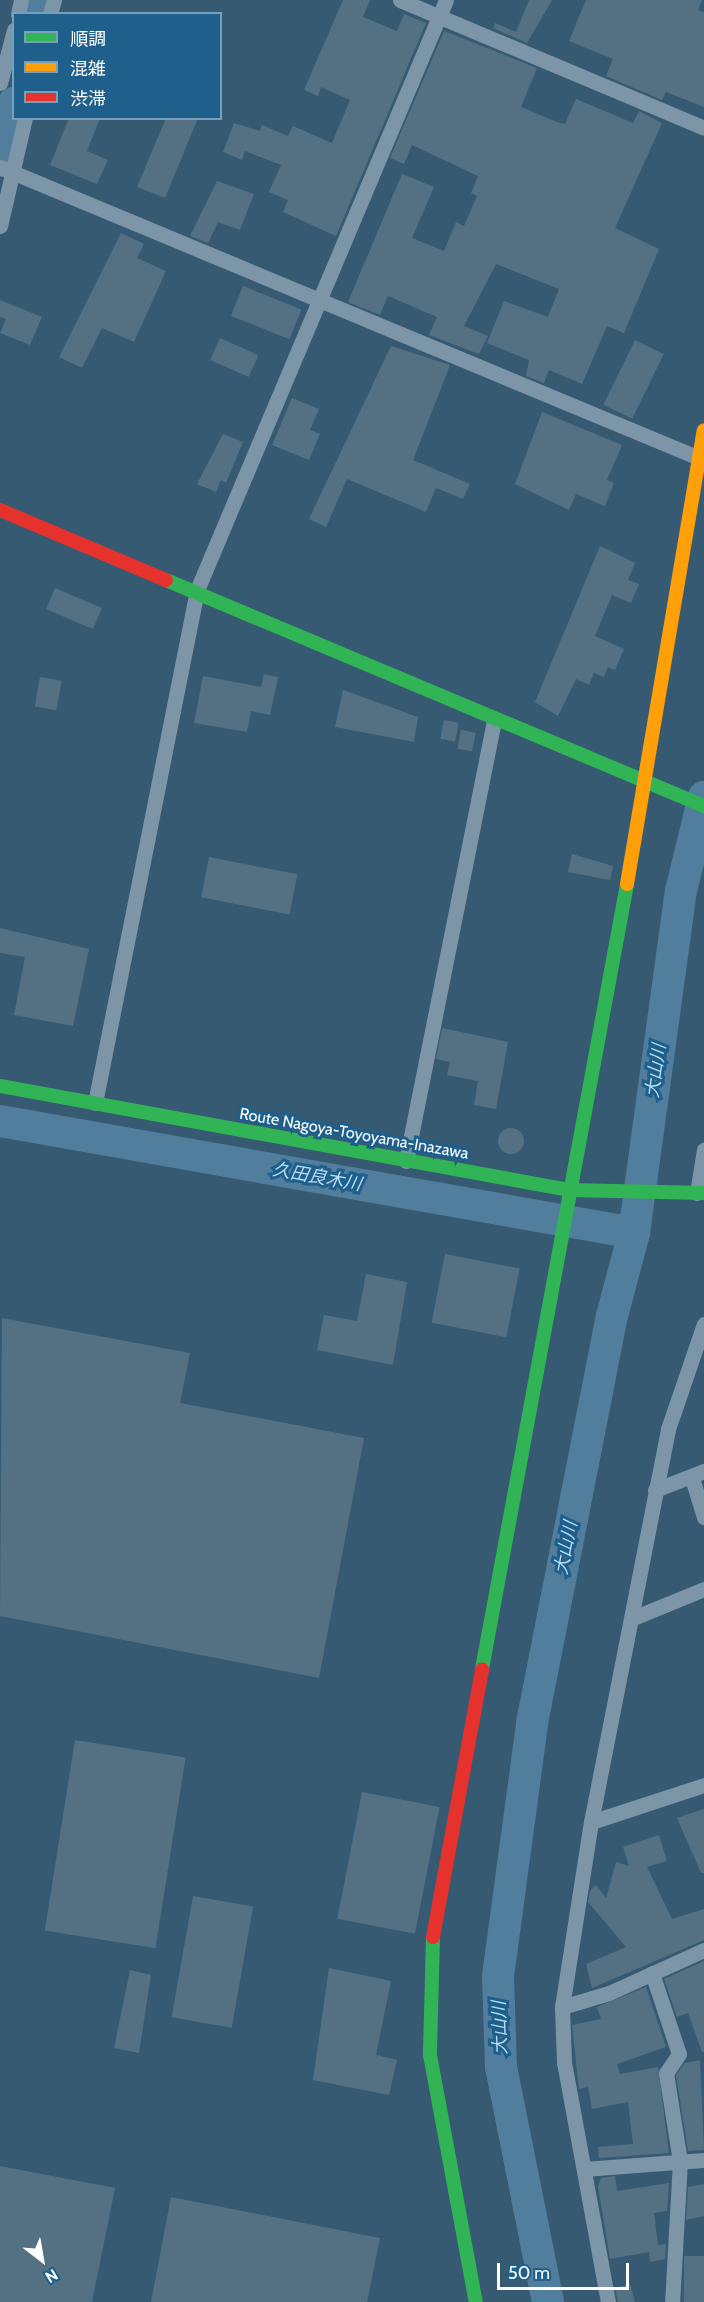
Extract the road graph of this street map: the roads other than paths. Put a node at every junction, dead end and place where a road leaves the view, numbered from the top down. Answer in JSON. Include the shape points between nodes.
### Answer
{"nodes":[{"id":1,"x":400,"y":0,"type":"edge"},
{"id":2,"x":446,"y":0,"type":"edge"},
{"id":3,"x":439,"y":16,"type":"junction"},
{"id":4,"x":12,"y":38,"type":"edge"},
{"id":5,"x":0,"y":83,"type":"edge"},
{"id":6,"x":25,"y":120,"type":"edge"},
{"id":7,"x":704,"y":128,"type":"edge"},
{"id":8,"x":0,"y":167,"type":"edge"},
{"id":9,"x":15,"y":174,"type":"junction"},
{"id":10,"x":0,"y":226,"type":"edge"},
{"id":11,"x":320,"y":301,"type":"junction"},
{"id":12,"x":704,"y":430,"type":"edge"},
{"id":13,"x":699,"y":458,"type":"junction"},
{"id":14,"x":0,"y":510,"type":"edge"},
{"id":15,"x":197,"y":590,"type":"junction"},
{"id":16,"x":494,"y":720,"type":"junction"},
{"id":17,"x":641,"y":781,"type":"junction"},
{"id":18,"x":704,"y":806,"type":"edge"},
{"id":19,"x":0,"y":1086,"type":"edge"},
{"id":20,"x":95,"y":1103,"type":"junction"},
{"id":21,"x":704,"y":1150,"type":"edge"},
{"id":22,"x":406,"y":1161,"type":"junction"},
{"id":23,"x":569,"y":1190,"type":"junction"},
{"id":24,"x":697,"y":1193,"type":"edge"},
{"id":25,"x":704,"y":1324,"type":"edge"},
{"id":26,"x":698,"y":1475,"type":"edge"},
{"id":27,"x":655,"y":1490,"type":"junction"},
{"id":28,"x":704,"y":1517,"type":"edge"},
{"id":29,"x":704,"y":1589,"type":"edge"},
{"id":30,"x":633,"y":1618,"type":"junction"},
{"id":31,"x":704,"y":1785,"type":"edge"},
{"id":32,"x":591,"y":1822,"type":"junction"},
{"id":33,"x":704,"y":1950,"type":"edge"},
{"id":34,"x":652,"y":1973,"type":"junction"},
{"id":35,"x":562,"y":2007,"type":"junction"},
{"id":36,"x":680,"y":2160,"type":"junction"},
{"id":37,"x":704,"y":2160,"type":"edge"},
{"id":38,"x":584,"y":2169,"type":"junction"},
{"id":39,"x":476,"y":2302,"type":"edge"},
{"id":40,"x":608,"y":2302,"type":"edge"},
{"id":41,"x":672,"y":2302,"type":"edge"}],
"edges":[{"from":1,"to":3,"type":"street"},
{"from":2,"to":3,"type":"street"},
{"from":3,"to":7,"type":"street"},
{"from":3,"to":11,"type":"street"},
{"from":4,"to":5,"type":"street"},
{"from":6,"to":9,"type":"street"},
{"from":8,"to":9,"type":"street"},
{"from":9,"to":10,"type":"street"},
{"from":9,"to":11,"type":"street"},
{"from":11,"to":13,"type":"street"},
{"from":11,"to":15,"type":"street"},
{"from":12,"to":13,"type":"street"},
{"from":13,"to":17,"type":"street"},
{"from":14,"to":15,"type":"street"},
{"from":15,"to":16,"type":"street"},
{"from":15,"to":20,"type":"street"},
{"from":16,"to":17,"type":"street"},
{"from":16,"to":22,"type":"street"},
{"from":17,"to":18,"type":"street"},
{"from":17,"to":23,"type":"street","via":[[614,969]]},
{"from":19,"to":20,"type":"street","name":"Route Nagoya-Toyoyama-Inazawa"},
{"from":20,"to":22,"type":"street","name":"Route Nagoya-Toyoyama-Inazawa"},
{"from":21,"to":24,"type":"street"},
{"from":22,"to":23,"type":"street","name":"Route Nagoya-Toyoyama-Inazawa"},
{"from":23,"to":24,"type":"street","name":"Route Nagoya-Toyoyama-Inazawa"},
{"from":23,"to":39,"type":"street","via":[[496,1613],[438,1902],[428,1994],[438,2109]]},
{"from":25,"to":27,"type":"street","via":[[668,1429]]},
{"from":26,"to":27,"type":"street"},
{"from":26,"to":28,"type":"street"},
{"from":27,"to":30,"type":"street"},
{"from":29,"to":30,"type":"street"},
{"from":30,"to":32,"type":"street"},
{"from":31,"to":32,"type":"street"},
{"from":32,"to":35,"type":"street"},
{"from":33,"to":34,"type":"street"},
{"from":34,"to":35,"type":"street"},
{"from":34,"to":36,"type":"street","via":[[679,2054],[666,2073]]},
{"from":35,"to":38,"type":"street","via":[[564,2062]]},
{"from":36,"to":37,"type":"street"},
{"from":36,"to":38,"type":"street"},
{"from":36,"to":41,"type":"street"},
{"from":38,"to":40,"type":"street"}]}
